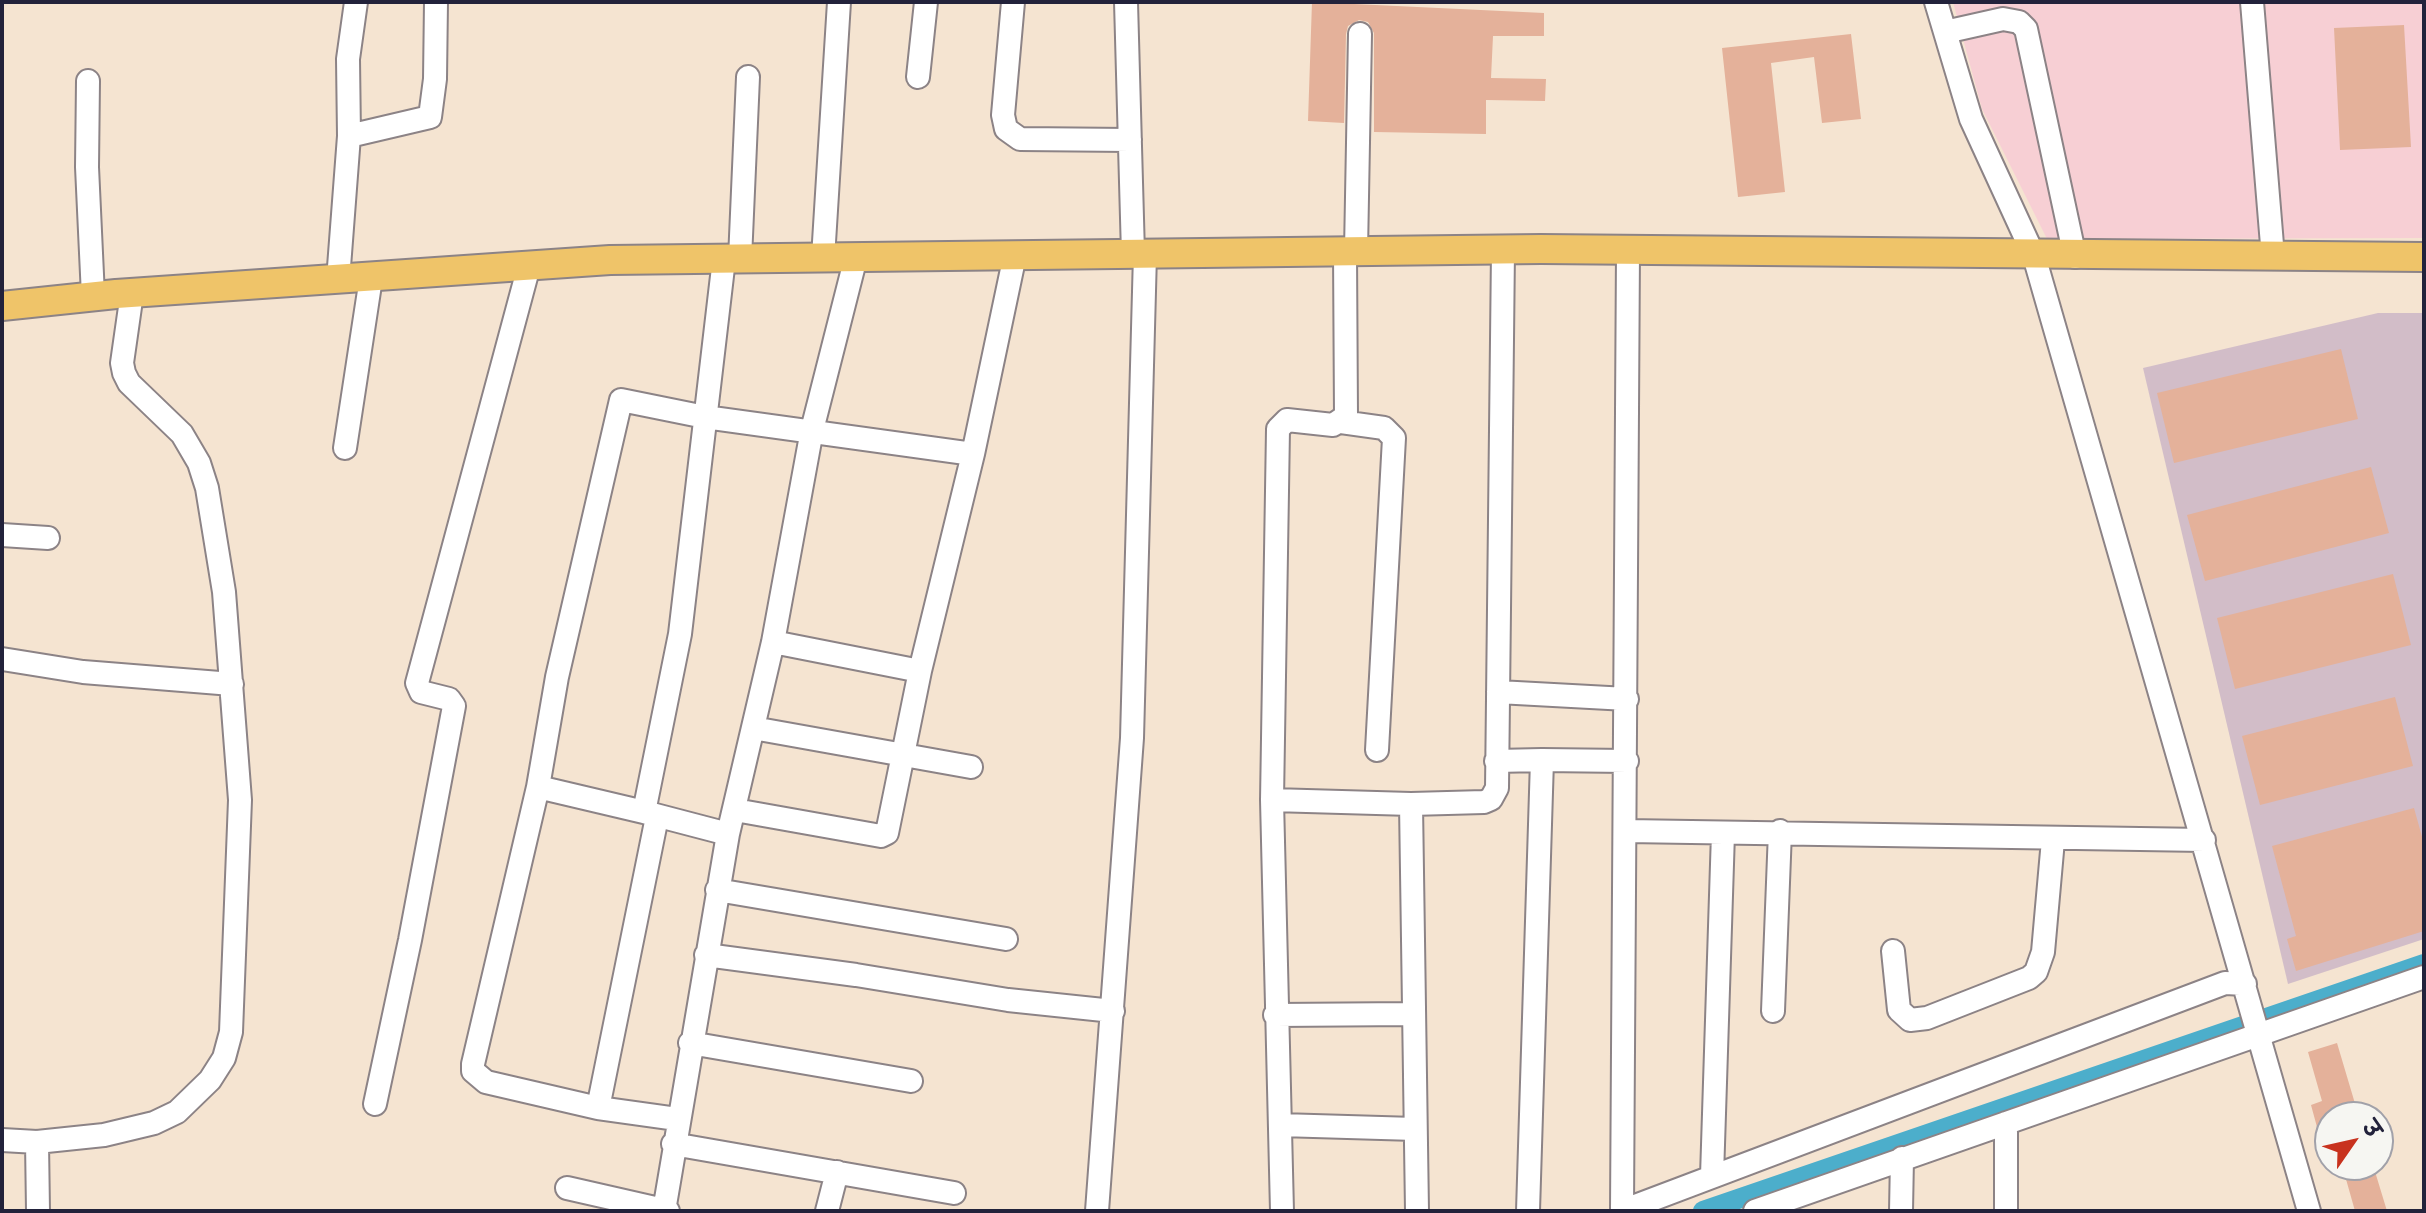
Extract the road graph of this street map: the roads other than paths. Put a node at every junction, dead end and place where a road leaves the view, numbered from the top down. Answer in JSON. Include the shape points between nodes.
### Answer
{"nodes":[{"id":1,"x":356,"y":2,"type":"edge"},
{"id":2,"x":436,"y":2,"type":"edge"},
{"id":3,"x":839,"y":2,"type":"edge"},
{"id":4,"x":926,"y":2,"type":"edge"},
{"id":5,"x":1013,"y":2,"type":"edge"},
{"id":6,"x":1126,"y":2,"type":"edge"},
{"id":7,"x":1936,"y":2,"type":"edge"},
{"id":8,"x":2252,"y":2,"type":"edge"},
{"id":9,"x":1945,"y":32,"type":"junction"},
{"id":10,"x":1360,"y":34,"type":"dead end"},
{"id":11,"x":748,"y":77,"type":"dead end"},
{"id":12,"x":918,"y":77,"type":"dead end"},
{"id":13,"x":88,"y":81,"type":"dead end"},
{"id":14,"x":349,"y":136,"type":"junction"},
{"id":15,"x":1130,"y":140,"type":"junction"},
{"id":16,"x":1503,"y":250,"type":"junction"},
{"id":17,"x":1628,"y":251,"type":"junction"},
{"id":18,"x":1351,"y":252,"type":"junction"},
{"id":19,"x":1139,"y":254,"type":"junction"},
{"id":20,"x":1015,"y":255,"type":"junction"},
{"id":21,"x":2034,"y":256,"type":"junction"},
{"id":22,"x":856,"y":257,"type":"junction"},
{"id":23,"x":2075,"y":257,"type":"junction"},
{"id":24,"x":2273,"y":257,"type":"junction"},
{"id":25,"x":2424,"y":257,"type":"edge"},
{"id":26,"x":823,"y":258,"type":"junction"},
{"id":27,"x":732,"y":259,"type":"junction"},
{"id":28,"x":529,"y":266,"type":"junction"},
{"id":29,"x":371,"y":278,"type":"junction"},
{"id":30,"x":338,"y":280,"type":"junction"},
{"id":31,"x":132,"y":293,"type":"junction"},
{"id":32,"x":93,"y":296,"type":"junction"},
{"id":33,"x":2,"y":306,"type":"edge"},
{"id":34,"x":705,"y":417,"type":"junction"},
{"id":35,"x":1341,"y":422,"type":"junction"},
{"id":36,"x":812,"y":430,"type":"junction"},
{"id":37,"x":345,"y":448,"type":"dead end"},
{"id":38,"x":973,"y":454,"type":"junction"},
{"id":39,"x":2,"y":535,"type":"edge"},
{"id":40,"x":48,"y":538,"type":"dead end"},
{"id":41,"x":773,"y":642,"type":"junction"},
{"id":42,"x":2,"y":659,"type":"edge"},
{"id":43,"x":920,"y":671,"type":"junction"},
{"id":44,"x":232,"y":684,"type":"junction"},
{"id":45,"x":1498,"y":692,"type":"junction"},
{"id":46,"x":1627,"y":699,"type":"junction"},
{"id":47,"x":753,"y":728,"type":"junction"},
{"id":48,"x":1377,"y":750,"type":"dead end"},
{"id":49,"x":902,"y":757,"type":"junction"},
{"id":50,"x":1542,"y":760,"type":"junction"},
{"id":51,"x":1496,"y":761,"type":"junction"},
{"id":52,"x":1627,"y":761,"type":"junction"},
{"id":53,"x":971,"y":767,"type":"dead end"},
{"id":54,"x":538,"y":787,"type":"junction"},
{"id":55,"x":1272,"y":800,"type":"junction"},
{"id":56,"x":1411,"y":804,"type":"junction"},
{"id":57,"x":735,"y":810,"type":"junction"},
{"id":58,"x":650,"y":815,"type":"junction"},
{"id":59,"x":1627,"y":831,"type":"junction"},
{"id":60,"x":1780,"y":831,"type":"junction"},
{"id":61,"x":1723,"y":833,"type":"junction"},
{"id":62,"x":728,"y":834,"type":"junction"},
{"id":63,"x":2053,"y":840,"type":"junction"},
{"id":64,"x":2204,"y":840,"type":"junction"},
{"id":65,"x":717,"y":890,"type":"junction"},
{"id":66,"x":1006,"y":939,"type":"dead end"},
{"id":67,"x":1893,"y":951,"type":"dead end"},
{"id":68,"x":706,"y":955,"type":"junction"},
{"id":69,"x":2424,"y":977,"type":"edge"},
{"id":70,"x":2245,"y":984,"type":"junction"},
{"id":71,"x":1113,"y":1011,"type":"junction"},
{"id":72,"x":1773,"y":1011,"type":"dead end"},
{"id":73,"x":1413,"y":1014,"type":"junction"},
{"id":74,"x":1275,"y":1015,"type":"junction"},
{"id":75,"x":2258,"y":1030,"type":"junction"},
{"id":76,"x":690,"y":1043,"type":"junction"},
{"id":77,"x":911,"y":1081,"type":"dead end"},
{"id":78,"x":375,"y":1104,"type":"dead end"},
{"id":79,"x":598,"y":1108,"type":"junction"},
{"id":80,"x":677,"y":1119,"type":"junction"},
{"id":81,"x":2006,"y":1123,"type":"junction"},
{"id":82,"x":1280,"y":1125,"type":"junction"},
{"id":83,"x":1415,"y":1129,"type":"junction"},
{"id":84,"x":2,"y":1140,"type":"edge"},
{"id":85,"x":37,"y":1142,"type":"junction"},
{"id":86,"x":673,"y":1144,"type":"junction"},
{"id":87,"x":1902,"y":1158,"type":"junction"},
{"id":88,"x":837,"y":1172,"type":"junction"},
{"id":89,"x":1712,"y":1176,"type":"junction"},
{"id":90,"x":567,"y":1188,"type":"dead end"},
{"id":91,"x":954,"y":1193,"type":"dead end"},
{"id":92,"x":38,"y":1211,"type":"edge"},
{"id":93,"x":665,"y":1211,"type":"edge"},
{"id":94,"x":827,"y":1211,"type":"edge"},
{"id":95,"x":1097,"y":1211,"type":"edge"},
{"id":96,"x":1282,"y":1211,"type":"edge"},
{"id":97,"x":1417,"y":1211,"type":"edge"},
{"id":98,"x":1528,"y":1211,"type":"edge"},
{"id":99,"x":1622,"y":1211,"type":"edge"},
{"id":100,"x":1755,"y":1211,"type":"edge"},
{"id":101,"x":1901,"y":1211,"type":"edge"},
{"id":102,"x":2006,"y":1211,"type":"edge"},
{"id":103,"x":2309,"y":1211,"type":"edge"}],
"edges":[{"from":1,"to":14,"type":"street","via":[[348,59]]},
{"from":2,"to":14,"type":"street","via":[[430,117]]},
{"from":3,"to":26,"type":"street"},
{"from":4,"to":12,"type":"street"},
{"from":5,"to":15,"type":"street","via":[[1006,129],[1020,139]]},
{"from":6,"to":15,"type":"street"},
{"from":7,"to":9,"type":"street"},
{"from":8,"to":24,"type":"street"},
{"from":9,"to":21,"type":"street","via":[[1971,119]]},
{"from":9,"to":23,"type":"street","via":[[2003,19],[2026,29]]},
{"from":10,"to":18,"type":"street"},
{"from":11,"to":27,"type":"street"},
{"from":13,"to":32,"type":"street"},
{"from":14,"to":30,"type":"street"},
{"from":15,"to":19,"type":"street"},
{"from":16,"to":17,"type":"main road"},
{"from":16,"to":18,"type":"main road"},
{"from":16,"to":45,"type":"street"},
{"from":17,"to":21,"type":"main road"},
{"from":17,"to":46,"type":"street"},
{"from":18,"to":19,"type":"main road"},
{"from":18,"to":35,"type":"street","via":[[1349,398]]},
{"from":19,"to":20,"type":"main road"},
{"from":19,"to":71,"type":"street","via":[[1132,738]]},
{"from":20,"to":22,"type":"main road"},
{"from":20,"to":38,"type":"street"},
{"from":21,"to":23,"type":"main road"},
{"from":21,"to":64,"type":"street"},
{"from":22,"to":26,"type":"main road"},
{"from":22,"to":36,"type":"street"},
{"from":23,"to":24,"type":"main road"},
{"from":24,"to":25,"type":"main road"},
{"from":26,"to":27,"type":"main road"},
{"from":27,"to":28,"type":"main road"},
{"from":27,"to":34,"type":"street"},
{"from":28,"to":29,"type":"main road"},
{"from":28,"to":78,"type":"street","via":[[417,683],[421,692],[449,699],[454,706]]},
{"from":29,"to":30,"type":"main road"},
{"from":29,"to":37,"type":"street"},
{"from":30,"to":31,"type":"main road"},
{"from":31,"to":32,"type":"main road"},
{"from":31,"to":44,"type":"street","via":[[124,373],[182,434],[199,463],[224,592]]},
{"from":32,"to":33,"type":"main road"},
{"from":34,"to":36,"type":"street"},
{"from":34,"to":54,"type":"street","via":[[620,401],[557,677]]},
{"from":34,"to":58,"type":"street","via":[[680,634]]},
{"from":35,"to":48,"type":"street","via":[[1384,428],[1394,438]]},
{"from":35,"to":55,"type":"street","via":[[1293,419],[1278,429]]},
{"from":36,"to":38,"type":"street"},
{"from":36,"to":41,"type":"street"},
{"from":38,"to":43,"type":"street"},
{"from":39,"to":40,"type":"street"},
{"from":41,"to":43,"type":"street"},
{"from":41,"to":47,"type":"street"},
{"from":42,"to":44,"type":"street","via":[[83,672]]},
{"from":43,"to":49,"type":"street"},
{"from":44,"to":85,"type":"street","via":[[240,800],[228,1048],[210,1080],[177,1112],[126,1131]]},
{"from":45,"to":46,"type":"street"},
{"from":45,"to":51,"type":"street"},
{"from":46,"to":52,"type":"street"},
{"from":47,"to":49,"type":"street"},
{"from":47,"to":57,"type":"street"},
{"from":49,"to":53,"type":"street"},
{"from":49,"to":57,"type":"street","via":[[884,836]]},
{"from":50,"to":51,"type":"street"},
{"from":50,"to":52,"type":"street"},
{"from":50,"to":98,"type":"street"},
{"from":51,"to":56,"type":"street","via":[[1497,788],[1491,799]]},
{"from":52,"to":59,"type":"street"},
{"from":54,"to":58,"type":"street"},
{"from":54,"to":79,"type":"street","via":[[473,1071],[486,1082]]},
{"from":55,"to":56,"type":"street"},
{"from":55,"to":74,"type":"street"},
{"from":56,"to":73,"type":"street"},
{"from":57,"to":62,"type":"street"},
{"from":58,"to":62,"type":"street"},
{"from":58,"to":79,"type":"street"},
{"from":59,"to":61,"type":"street"},
{"from":59,"to":99,"type":"street"},
{"from":60,"to":61,"type":"street"},
{"from":60,"to":63,"type":"street"},
{"from":60,"to":72,"type":"street"},
{"from":61,"to":89,"type":"street"},
{"from":62,"to":65,"type":"street"},
{"from":63,"to":64,"type":"street"},
{"from":63,"to":67,"type":"street","via":[[2043,952],[2029,978],[1910,1020],[1899,1010]]},
{"from":64,"to":70,"type":"street"},
{"from":65,"to":66,"type":"street"},
{"from":65,"to":68,"type":"street"},
{"from":68,"to":71,"type":"street"},
{"from":68,"to":76,"type":"street"},
{"from":69,"to":75,"type":"street"},
{"from":70,"to":75,"type":"street"},
{"from":70,"to":89,"type":"street","via":[[2225,983]]},
{"from":71,"to":95,"type":"street"},
{"from":73,"to":74,"type":"street"},
{"from":73,"to":83,"type":"street"},
{"from":74,"to":82,"type":"street"},
{"from":75,"to":81,"type":"street"},
{"from":75,"to":103,"type":"street"},
{"from":76,"to":77,"type":"street"},
{"from":76,"to":80,"type":"street"},
{"from":79,"to":80,"type":"street"},
{"from":80,"to":86,"type":"street"},
{"from":81,"to":87,"type":"street"},
{"from":81,"to":102,"type":"street"},
{"from":82,"to":83,"type":"street"},
{"from":82,"to":96,"type":"street"},
{"from":83,"to":97,"type":"street"},
{"from":84,"to":85,"type":"street"},
{"from":85,"to":92,"type":"street"},
{"from":86,"to":88,"type":"street"},
{"from":86,"to":93,"type":"street"},
{"from":87,"to":100,"type":"street"},
{"from":87,"to":101,"type":"street"},
{"from":88,"to":91,"type":"street"},
{"from":88,"to":94,"type":"street"},
{"from":89,"to":99,"type":"street"},
{"from":90,"to":93,"type":"street"}]}
